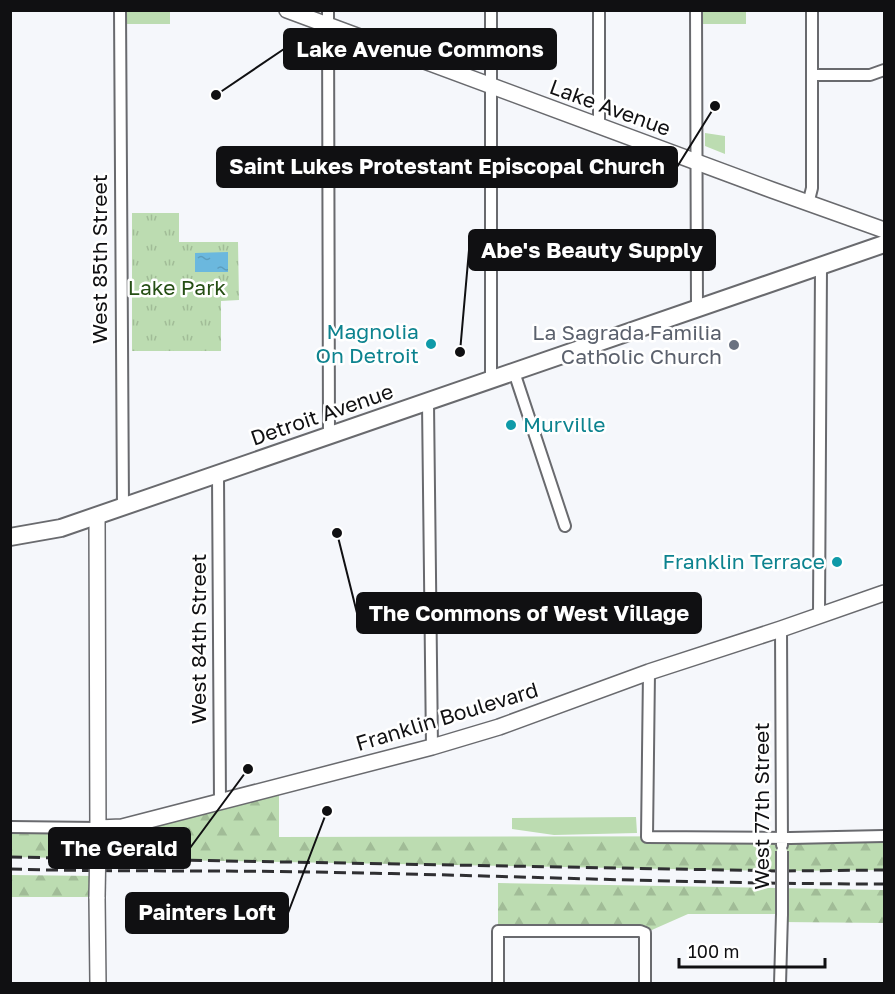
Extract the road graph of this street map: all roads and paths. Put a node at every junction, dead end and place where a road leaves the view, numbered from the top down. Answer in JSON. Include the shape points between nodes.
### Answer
{"nodes":[{"id":1,"x":120,"y":10,"type":"edge"},
{"id":2,"x":287,"y":10,"type":"edge"},
{"id":3,"x":490,"y":10,"type":"edge"},
{"id":4,"x":599,"y":10,"type":"edge"},
{"id":5,"x":696,"y":10,"type":"edge"},
{"id":6,"x":812,"y":10,"type":"edge"},
{"id":7,"x":328,"y":18,"type":"edge"},
{"id":8,"x":885,"y":70,"type":"edge"},
{"id":9,"x":812,"y":75,"type":"junction"},
{"id":10,"x":491,"y":86,"type":"junction"},
{"id":11,"x":599,"y":125,"type":"junction"},
{"id":12,"x":698,"y":163,"type":"junction"},
{"id":13,"x":808,"y":204,"type":"junction"},
{"id":14,"x":885,"y":230,"type":"edge"},
{"id":15,"x":885,"y":244,"type":"edge"},
{"id":16,"x":821,"y":267,"type":"junction"},
{"id":17,"x":697,"y":310,"type":"junction"},
{"id":18,"x":514,"y":372,"type":"junction"},
{"id":19,"x":491,"y":381,"type":"junction"},
{"id":20,"x":428,"y":402,"type":"junction"},
{"id":21,"x":329,"y":436,"type":"junction"},
{"id":22,"x":218,"y":475,"type":"junction"},
{"id":23,"x":123,"y":507,"type":"junction"},
{"id":24,"x":97,"y":516,"type":"junction"},
{"id":25,"x":565,"y":526,"type":"dead end"},
{"id":26,"x":10,"y":537,"type":"edge"},
{"id":27,"x":885,"y":593,"type":"edge"},
{"id":28,"x":819,"y":615,"type":"junction"},
{"id":29,"x":781,"y":629,"type":"junction"},
{"id":30,"x":650,"y":672,"type":"junction"},
{"id":31,"x":432,"y":747,"type":"junction"},
{"id":32,"x":220,"y":802,"type":"junction"},
{"id":33,"x":10,"y":827,"type":"edge"},
{"id":34,"x":98,"y":834,"type":"junction"},
{"id":35,"x":885,"y":836,"type":"edge"},
{"id":36,"x":782,"y":838,"type":"junction"},
{"id":37,"x":98,"y":984,"type":"edge"},
{"id":38,"x":498,"y":984,"type":"edge"},
{"id":39,"x":645,"y":984,"type":"edge"},
{"id":40,"x":780,"y":984,"type":"edge"}],
"edges":[{"from":1,"to":23,"type":"street","name":"West 85th Street"},
{"from":2,"to":7,"type":"street","name":"Lake Avenue"},
{"from":3,"to":10,"type":"street"},
{"from":4,"to":11,"type":"street"},
{"from":5,"to":12,"type":"street"},
{"from":6,"to":9,"type":"street"},
{"from":7,"to":10,"type":"street","name":"Lake Avenue"},
{"from":7,"to":21,"type":"street"},
{"from":8,"to":9,"type":"street","via":[[870,75]]},
{"from":9,"to":13,"type":"street","via":[[812,188]]},
{"from":10,"to":11,"type":"street","name":"Lake Avenue"},
{"from":10,"to":19,"type":"street"},
{"from":11,"to":12,"type":"street","name":"Lake Avenue"},
{"from":12,"to":13,"type":"street","name":"Lake Avenue"},
{"from":12,"to":17,"type":"street"},
{"from":13,"to":14,"type":"street","name":"Lake Avenue"},
{"from":15,"to":16,"type":"main road","name":"Detroit Avenue"},
{"from":16,"to":17,"type":"main road","name":"Detroit Avenue"},
{"from":16,"to":28,"type":"street"},
{"from":17,"to":18,"type":"main road","name":"Detroit Avenue"},
{"from":18,"to":19,"type":"main road","name":"Detroit Avenue"},
{"from":18,"to":25,"type":"street"},
{"from":19,"to":20,"type":"main road","name":"Detroit Avenue"},
{"from":20,"to":21,"type":"main road","name":"Detroit Avenue"},
{"from":20,"to":31,"type":"street"},
{"from":21,"to":22,"type":"main road","name":"Detroit Avenue"},
{"from":22,"to":23,"type":"main road","name":"Detroit Avenue"},
{"from":22,"to":32,"type":"street","name":"West 84th Street"},
{"from":23,"to":24,"type":"main road","name":"Detroit Avenue"},
{"from":24,"to":26,"type":"main road","name":"Detroit Avenue","via":[[61,528]]},
{"from":24,"to":34,"type":"street"},
{"from":27,"to":28,"type":"street","name":"Franklin Boulevard"},
{"from":28,"to":29,"type":"street","name":"Franklin Boulevard"},
{"from":29,"to":30,"type":"street","name":"Franklin Boulevard"},
{"from":29,"to":36,"type":"street","name":"West 77th Street"},
{"from":30,"to":31,"type":"street","name":"Franklin Boulevard"},
{"from":30,"to":36,"type":"street","via":[[647,837]]},
{"from":31,"to":32,"type":"street","name":"Franklin Boulevard"},
{"from":32,"to":34,"type":"street","name":"Franklin Boulevard"},
{"from":33,"to":34,"type":"street","name":"Franklin Boulevard"},
{"from":34,"to":37,"type":"street","bridge":true},
{"from":35,"to":36,"type":"street"},
{"from":36,"to":40,"type":"street","name":"West 77th Street","bridge":true},
{"from":38,"to":39,"type":"street","via":[[498,931],[640,931],[645,933]]}]}
